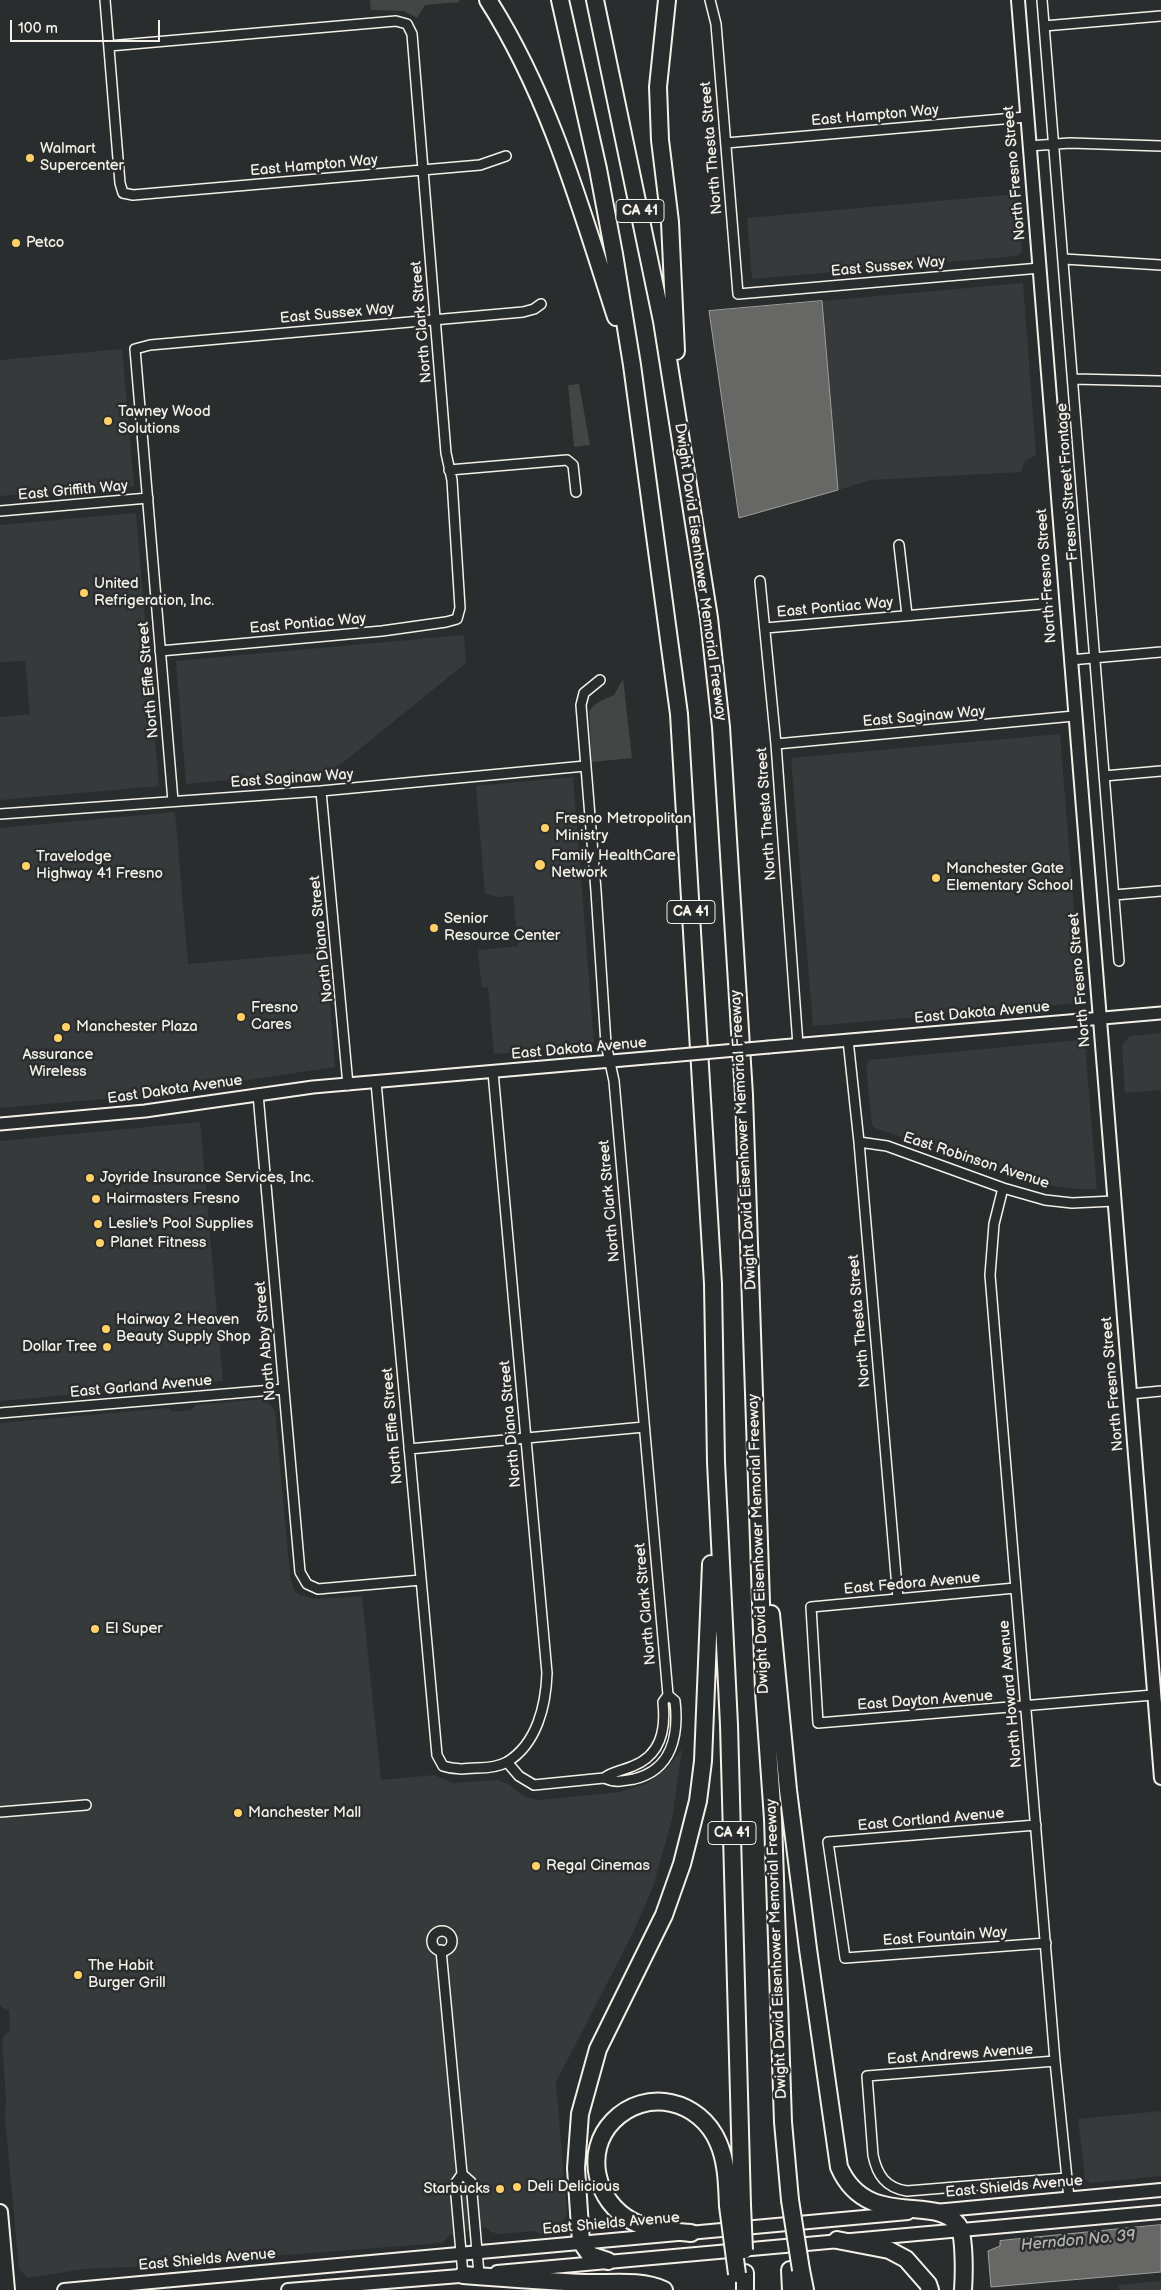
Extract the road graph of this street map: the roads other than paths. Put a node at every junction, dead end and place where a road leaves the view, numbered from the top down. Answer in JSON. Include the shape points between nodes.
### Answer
{"nodes":[{"id":1,"x":105,"y":0,"type":"edge"},
{"id":2,"x":488,"y":0,"type":"edge"},
{"id":3,"x":560,"y":0,"type":"edge"},
{"id":4,"x":595,"y":0,"type":"edge"},
{"id":5,"x":667,"y":0,"type":"edge"},
{"id":6,"x":710,"y":0,"type":"edge"},
{"id":7,"x":1018,"y":0,"type":"edge"},
{"id":8,"x":1042,"y":0,"type":"edge"},
{"id":9,"x":1161,"y":16,"type":"edge"},
{"id":10,"x":1044,"y":26,"type":"junction"},
{"id":11,"x":109,"y":46,"type":"junction"},
{"id":12,"x":1026,"y":117,"type":"junction"},
{"id":13,"x":726,"y":143,"type":"junction"},
{"id":14,"x":1055,"y":144,"type":"junction"},
{"id":15,"x":1029,"y":146,"type":"junction"},
{"id":16,"x":1161,"y":146,"type":"edge"},
{"id":17,"x":506,"y":156,"type":"dead end"},
{"id":18,"x":423,"y":170,"type":"junction"},
{"id":19,"x":1064,"y":259,"type":"junction"},
{"id":20,"x":1161,"y":264,"type":"edge"},
{"id":21,"x":1040,"y":268,"type":"junction"},
{"id":22,"x":738,"y":294,"type":"joint"},
{"id":23,"x":541,"y":304,"type":"dead end"},
{"id":24,"x":436,"y":320,"type":"junction"},
{"id":25,"x":135,"y":349,"type":"joint"},
{"id":26,"x":632,"y":365,"type":"junction"},
{"id":27,"x":1073,"y":379,"type":"junction"},
{"id":28,"x":1161,"y":381,"type":"edge"},
{"id":29,"x":679,"y":423,"type":"junction"},
{"id":30,"x":449,"y":470,"type":"junction"},
{"id":31,"x":576,"y":492,"type":"dead end"},
{"id":32,"x":148,"y":498,"type":"junction"},
{"id":33,"x":0,"y":511,"type":"edge"},
{"id":34,"x":899,"y":545,"type":"dead end"},
{"id":35,"x":760,"y":581,"type":"dead end"},
{"id":36,"x":1042,"y":604,"type":"dead end"},
{"id":37,"x":907,"y":615,"type":"junction"},
{"id":38,"x":457,"y":618,"type":"joint"},
{"id":39,"x":765,"y":628,"type":"junction"},
{"id":40,"x":160,"y":651,"type":"junction"},
{"id":41,"x":1161,"y":652,"type":"edge"},
{"id":42,"x":1095,"y":658,"type":"junction"},
{"id":43,"x":1070,"y":660,"type":"junction"},
{"id":44,"x":600,"y":680,"type":"dead end"},
{"id":45,"x":1074,"y":716,"type":"junction"},
{"id":46,"x":776,"y":744,"type":"junction"},
{"id":47,"x":585,"y":766,"type":"junction"},
{"id":48,"x":1161,"y":771,"type":"edge"},
{"id":49,"x":1104,"y":776,"type":"junction"},
{"id":50,"x":321,"y":791,"type":"junction"},
{"id":51,"x":173,"y":801,"type":"junction"},
{"id":52,"x":0,"y":814,"type":"edge"},
{"id":53,"x":1161,"y":891,"type":"edge"},
{"id":54,"x":1114,"y":895,"type":"junction"},
{"id":55,"x":1120,"y":961,"type":"dead end"},
{"id":56,"x":1161,"y":1013,"type":"edge"},
{"id":57,"x":1100,"y":1018,"type":"junction"},
{"id":58,"x":848,"y":1040,"type":"junction"},
{"id":59,"x":798,"y":1045,"type":"junction"},
{"id":60,"x":609,"y":1061,"type":"junction"},
{"id":61,"x":493,"y":1072,"type":"junction"},
{"id":62,"x":376,"y":1082,"type":"junction"},
{"id":63,"x":348,"y":1085,"type":"junction"},
{"id":64,"x":258,"y":1094,"type":"junction"},
{"id":65,"x":0,"y":1124,"type":"edge"},
{"id":66,"x":859,"y":1142,"type":"junction"},
{"id":67,"x":1003,"y":1188,"type":"junction"},
{"id":68,"x":1114,"y":1201,"type":"junction"},
{"id":69,"x":284,"y":1389,"type":"junction"},
{"id":70,"x":1161,"y":1391,"type":"edge"},
{"id":71,"x":1130,"y":1394,"type":"junction"},
{"id":72,"x":0,"y":1413,"type":"edge"},
{"id":73,"x":644,"y":1427,"type":"junction"},
{"id":74,"x":526,"y":1438,"type":"junction"},
{"id":75,"x":409,"y":1449,"type":"junction"},
{"id":76,"x":716,"y":1462,"type":"junction"},
{"id":77,"x":757,"y":1465,"type":"junction"},
{"id":78,"x":421,"y":1580,"type":"junction"},
{"id":79,"x":1015,"y":1588,"type":"junction"},
{"id":80,"x":898,"y":1599,"type":"junction"},
{"id":81,"x":668,"y":1695,"type":"junction"},
{"id":82,"x":1154,"y":1695,"type":"junction"},
{"id":83,"x":1026,"y":1707,"type":"junction"},
{"id":84,"x":818,"y":1723,"type":"joint"},
{"id":85,"x":507,"y":1762,"type":"junction"},
{"id":86,"x":604,"y":1778,"type":"junction"},
{"id":87,"x":1161,"y":1778,"type":"edge"},
{"id":88,"x":86,"y":1805,"type":"dead end"},
{"id":89,"x":0,"y":1812,"type":"edge"},
{"id":90,"x":1036,"y":1825,"type":"junction"},
{"id":91,"x":1046,"y":1943,"type":"junction"},
{"id":92,"x":441,"y":1950,"type":"dead end"},
{"id":93,"x":845,"y":1958,"type":"joint"},
{"id":94,"x":1055,"y":2061,"type":"junction"},
{"id":95,"x":462,"y":2174,"type":"junction"},
{"id":96,"x":1067,"y":2178,"type":"junction"},
{"id":97,"x":1161,"y":2190,"type":"edge"},
{"id":98,"x":907,"y":2191,"type":"joint"},
{"id":99,"x":1069,"y":2198,"type":"junction"},
{"id":100,"x":735,"y":2205,"type":"junction"},
{"id":101,"x":934,"y":2211,"type":"junction"},
{"id":102,"x":0,"y":2212,"type":"edge"},
{"id":103,"x":1161,"y":2212,"type":"edge"},
{"id":104,"x":961,"y":2231,"type":"junction"},
{"id":105,"x":691,"y":2232,"type":"junction"},
{"id":106,"x":837,"y":2240,"type":"junction"},
{"id":107,"x":581,"y":2242,"type":"junction"},
{"id":108,"x":477,"y":2253,"type":"junction"},
{"id":109,"x":461,"y":2254,"type":"junction"},
{"id":110,"x":608,"y":2261,"type":"junction"},
{"id":111,"x":795,"y":2270,"type":"junction"},
{"id":112,"x":471,"y":2275,"type":"junction"},
{"id":113,"x":740,"y":2279,"type":"edge"},
{"id":114,"x":7,"y":2290,"type":"edge"},
{"id":115,"x":64,"y":2290,"type":"edge"},
{"id":116,"x":288,"y":2290,"type":"edge"},
{"id":117,"x":664,"y":2290,"type":"edge"},
{"id":118,"x":745,"y":2290,"type":"edge"},
{"id":119,"x":791,"y":2290,"type":"edge"},
{"id":120,"x":805,"y":2290,"type":"edge"},
{"id":121,"x":930,"y":2290,"type":"edge"},
{"id":122,"x":964,"y":2290,"type":"edge"}],
"edges":[{"from":1,"to":11,"type":"street"},
{"from":2,"to":26,"type":"highway","via":[[534,84],[561,149]]},
{"from":3,"to":26,"type":"highway","number":"CA 41","via":[[598,169]]},
{"from":4,"to":29,"type":"highway","name":"Dwight David Eisenhower Memorial Freeway","number":"CA 41","via":[[648,252]]},
{"from":5,"to":29,"type":"highway","via":[[658,86],[660,140],[670,222]]},
{"from":6,"to":13,"type":"street","name":"North Thesta Street","via":[[716,24]]},
{"from":7,"to":12,"type":"main road","name":"North Fresno Street"},
{"from":8,"to":10,"type":"street","name":"Fresno Street Frontage"},
{"from":9,"to":10,"type":"street"},
{"from":10,"to":14,"type":"street","name":"Fresno Street Frontage"},
{"from":11,"to":18,"type":"street","name":"North Clark Street","via":[[396,21],[407,24],[412,34]]},
{"from":11,"to":18,"type":"street","name":"East Hampton Way","via":[[123,193]]},
{"from":12,"to":13,"type":"street","name":"East Hampton Way"},
{"from":12,"to":15,"type":"main road","name":"North Fresno Street"},
{"from":13,"to":22,"type":"street","name":"North Thesta Street"},
{"from":14,"to":15,"type":"street"},
{"from":14,"to":16,"type":"street"},
{"from":14,"to":19,"type":"street","name":"Fresno Street Frontage"},
{"from":15,"to":21,"type":"main road","name":"North Fresno Street"},
{"from":17,"to":18,"type":"street","name":"East Hampton Way","via":[[480,165]]},
{"from":18,"to":24,"type":"street","name":"North Clark Street"},
{"from":19,"to":20,"type":"street"},
{"from":19,"to":27,"type":"street","name":"Fresno Street Frontage"},
{"from":21,"to":22,"type":"street","name":"East Sussex Way"},
{"from":21,"to":43,"type":"main road","name":"North Fresno Street"},
{"from":23,"to":24,"type":"street","name":"East Sussex Way","via":[[523,312]]},
{"from":24,"to":25,"type":"street","name":"East Sussex Way","via":[[159,344]]},
{"from":24,"to":30,"type":"street","name":"North Clark Street"},
{"from":25,"to":32,"type":"street","name":"North Effie Street"},
{"from":26,"to":76,"type":"highway","number":"CA 41","via":[[679,714],[713,1284]]},
{"from":27,"to":28,"type":"street"},
{"from":27,"to":42,"type":"street","name":"Fresno Street Frontage"},
{"from":29,"to":77,"type":"highway","name":"Dwight David Eisenhower Memorial Freeway","number":"CA 41","via":[[709,618],[721,727],[744,1095]]},
{"from":30,"to":31,"type":"street","via":[[568,460],[574,465]]},
{"from":30,"to":38,"type":"street","name":"North Clark Street","via":[[457,546],[460,608]]},
{"from":32,"to":33,"type":"street","name":"East Griffith Way"},
{"from":32,"to":40,"type":"street","name":"North Effie Street"},
{"from":34,"to":37,"type":"street","name":"East Pontiac Way"},
{"from":35,"to":39,"type":"street","name":"North Thesta Street"},
{"from":36,"to":37,"type":"street","name":"East Pontiac Way"},
{"from":37,"to":39,"type":"street","name":"East Pontiac Way"},
{"from":38,"to":40,"type":"street","name":"East Pontiac Way","via":[[382,631]]},
{"from":39,"to":46,"type":"street","name":"North Thesta Street"},
{"from":40,"to":51,"type":"street","name":"North Effie Street"},
{"from":41,"to":42,"type":"street"},
{"from":42,"to":43,"type":"street"},
{"from":42,"to":49,"type":"street","name":"Fresno Street Frontage"},
{"from":43,"to":45,"type":"main road","name":"North Fresno Street"},
{"from":44,"to":47,"type":"street","name":"North Clark Street","via":[[584,693],[580,705]]},
{"from":45,"to":46,"type":"street","name":"East Saginaw Way"},
{"from":45,"to":57,"type":"main road","name":"North Fresno Street"},
{"from":46,"to":59,"type":"street","name":"North Thesta Street"},
{"from":47,"to":50,"type":"street","name":"East Saginaw Way"},
{"from":47,"to":60,"type":"street","name":"North Clark Street"},
{"from":48,"to":49,"type":"street"},
{"from":49,"to":54,"type":"street","name":"Fresno Street Frontage"},
{"from":50,"to":51,"type":"street","name":"East Saginaw Way"},
{"from":50,"to":63,"type":"street","name":"North Diana Street"},
{"from":51,"to":52,"type":"street","name":"East Saginaw Way"},
{"from":53,"to":54,"type":"street"},
{"from":54,"to":55,"type":"street","name":"Fresno Street Frontage"},
{"from":56,"to":57,"type":"street","name":"East Dakota Avenue"},
{"from":57,"to":58,"type":"street","name":"East Dakota Avenue"},
{"from":57,"to":68,"type":"main road","name":"North Fresno Street"},
{"from":58,"to":59,"type":"street","name":"East Dakota Avenue"},
{"from":58,"to":66,"type":"street","name":"North Thesta Street"},
{"from":59,"to":60,"type":"street","name":"East Dakota Avenue","bridge":true},
{"from":60,"to":61,"type":"street","name":"East Dakota Avenue"},
{"from":60,"to":73,"type":"street","name":"North Clark Street","via":[[614,1081]]},
{"from":61,"to":62,"type":"street","name":"East Dakota Avenue"},
{"from":61,"to":74,"type":"street","name":"North Diana Street"},
{"from":62,"to":63,"type":"street","name":"East Dakota Avenue"},
{"from":62,"to":75,"type":"street","name":"North Effie Street"},
{"from":63,"to":64,"type":"street","name":"East Dakota Avenue"},
{"from":64,"to":65,"type":"street","name":"East Dakota Avenue","via":[[145,1111]]},
{"from":64,"to":69,"type":"street","name":"North Abby Street"},
{"from":66,"to":67,"type":"street","name":"East Robinson Avenue","via":[[887,1146]]},
{"from":66,"to":80,"type":"street","name":"North Thesta Street"},
{"from":67,"to":68,"type":"street","name":"East Robinson Avenue","via":[[1045,1200],[1072,1203]]},
{"from":67,"to":79,"type":"street","name":"North Howard Avenue","via":[[994,1224],[990,1275]]},
{"from":68,"to":71,"type":"main road","name":"North Fresno Street"},
{"from":69,"to":72,"type":"street","name":"East Garland Avenue"},
{"from":69,"to":78,"type":"street","name":"North Abby Street","via":[[300,1572],[306,1584],[318,1589]]},
{"from":70,"to":71,"type":"street"},
{"from":71,"to":82,"type":"main road","name":"North Fresno Street"},
{"from":73,"to":74,"type":"street"},
{"from":73,"to":81,"type":"street","name":"North Clark Street"},
{"from":74,"to":75,"type":"street"},
{"from":74,"to":85,"type":"street","name":"North Diana Street","via":[[546,1692],[541,1714],[530,1738]]},
{"from":75,"to":78,"type":"street","name":"North Effie Street"},
{"from":76,"to":100,"type":"highway","number":"CA 41","via":[[729,1724]]},
{"from":76,"to":107,"type":"highway","via":[[703,1761],[698,1801],[682,1864],[664,1915],[598,2049],[590,2075],[577,2141]]},
{"from":77,"to":101,"type":"highway","via":[[788,1790],[839,2167],[852,2188],[871,2202],[907,2210]]},
{"from":77,"to":111,"type":"highway","name":"Dwight David Eisenhower Memorial Freeway","number":"CA 41","bridge":true,"via":[[783,2122]]},
{"from":78,"to":85,"type":"street","name":"North Effie Street","via":[[437,1755],[443,1766],[455,1770],[493,1767]]},
{"from":79,"to":80,"type":"street","name":"East Fedora Avenue"},
{"from":79,"to":83,"type":"street","name":"North Howard Avenue"},
{"from":80,"to":84,"type":"street","name":"East Fedora Avenue","via":[[811,1607]]},
{"from":81,"to":86,"type":"street","name":"North Clark Street","via":[[663,1702],[664,1727],[659,1744],[647,1759],[611,1772]]},
{"from":81,"to":86,"type":"street","name":"North Clark Street","via":[[675,1701],[677,1716],[672,1744],[665,1760],[651,1773],[635,1779],[613,1782]]},
{"from":82,"to":83,"type":"street","name":"East Dayton Avenue"},
{"from":82,"to":87,"type":"main road","name":"North Fresno Street"},
{"from":83,"to":84,"type":"street","name":"East Dayton Avenue"},
{"from":83,"to":90,"type":"street","name":"North Howard Avenue"},
{"from":85,"to":86,"type":"street","via":[[520,1776],[534,1784]]},
{"from":88,"to":89,"type":"street"},
{"from":90,"to":91,"type":"street","name":"North Howard Avenue"},
{"from":90,"to":93,"type":"street","name":"East Cortland Avenue","via":[[828,1842]]},
{"from":91,"to":93,"type":"street","name":"East Fountain Way"},
{"from":91,"to":94,"type":"street","name":"North Howard Avenue"},
{"from":92,"to":95,"type":"street"},
{"from":94,"to":96,"type":"street","name":"North Howard Avenue"},
{"from":94,"to":98,"type":"street","name":"East Andrews Avenue","via":[[867,2076],[875,2166],[890,2186]]},
{"from":95,"to":108,"type":"street","via":[[471,2182]]},
{"from":95,"to":109,"type":"street","via":[[455,2184]]},
{"from":96,"to":98,"type":"street","name":"East Shields Avenue"},
{"from":96,"to":99,"type":"street","name":"North Howard Avenue"},
{"from":97,"to":99,"type":"main road","name":"East Shields Avenue"},
{"from":99,"to":101,"type":"main road","name":"East Shields Avenue"},
{"from":100,"to":105,"type":"highway","via":[[724,2157],[715,2134],[701,2117],[680,2105],[663,2101],[642,2103],[621,2114],[605,2131],[599,2145],[596,2169],[603,2192],[631,2221],[654,2229]]},
{"from":100,"to":113,"type":"highway","bridge":true},
{"from":101,"to":104,"type":"highway","via":[[954,2221]]},
{"from":101,"to":105,"type":"main road","name":"East Shields Avenue"},
{"from":102,"to":114,"type":"main road"},
{"from":103,"to":104,"type":"main road"},
{"from":104,"to":106,"type":"main road"},
{"from":104,"to":122,"type":"highway"},
{"from":105,"to":107,"type":"main road","name":"East Shields Avenue"},
{"from":106,"to":110,"type":"main road"},
{"from":106,"to":121,"type":"highway","via":[[889,2250],[906,2259]]},
{"from":107,"to":108,"type":"main road","name":"East Shields Avenue"},
{"from":107,"to":110,"type":"highway","via":[[590,2255]]},
{"from":108,"to":109,"type":"main road","name":"East Shields Avenue"},
{"from":108,"to":112,"type":"street"},
{"from":109,"to":112,"type":"street"},
{"from":109,"to":115,"type":"main road","name":"East Shields Avenue"},
{"from":110,"to":112,"type":"main road"},
{"from":111,"to":119,"type":"highway","name":"Dwight David Eisenhower Memorial Freeway","number":"CA 41"},
{"from":111,"to":120,"type":"highway"},
{"from":112,"to":116,"type":"main road"},
{"from":112,"to":117,"type":"highway","via":[[634,2283]]},
{"from":113,"to":118,"type":"highway"}]}
